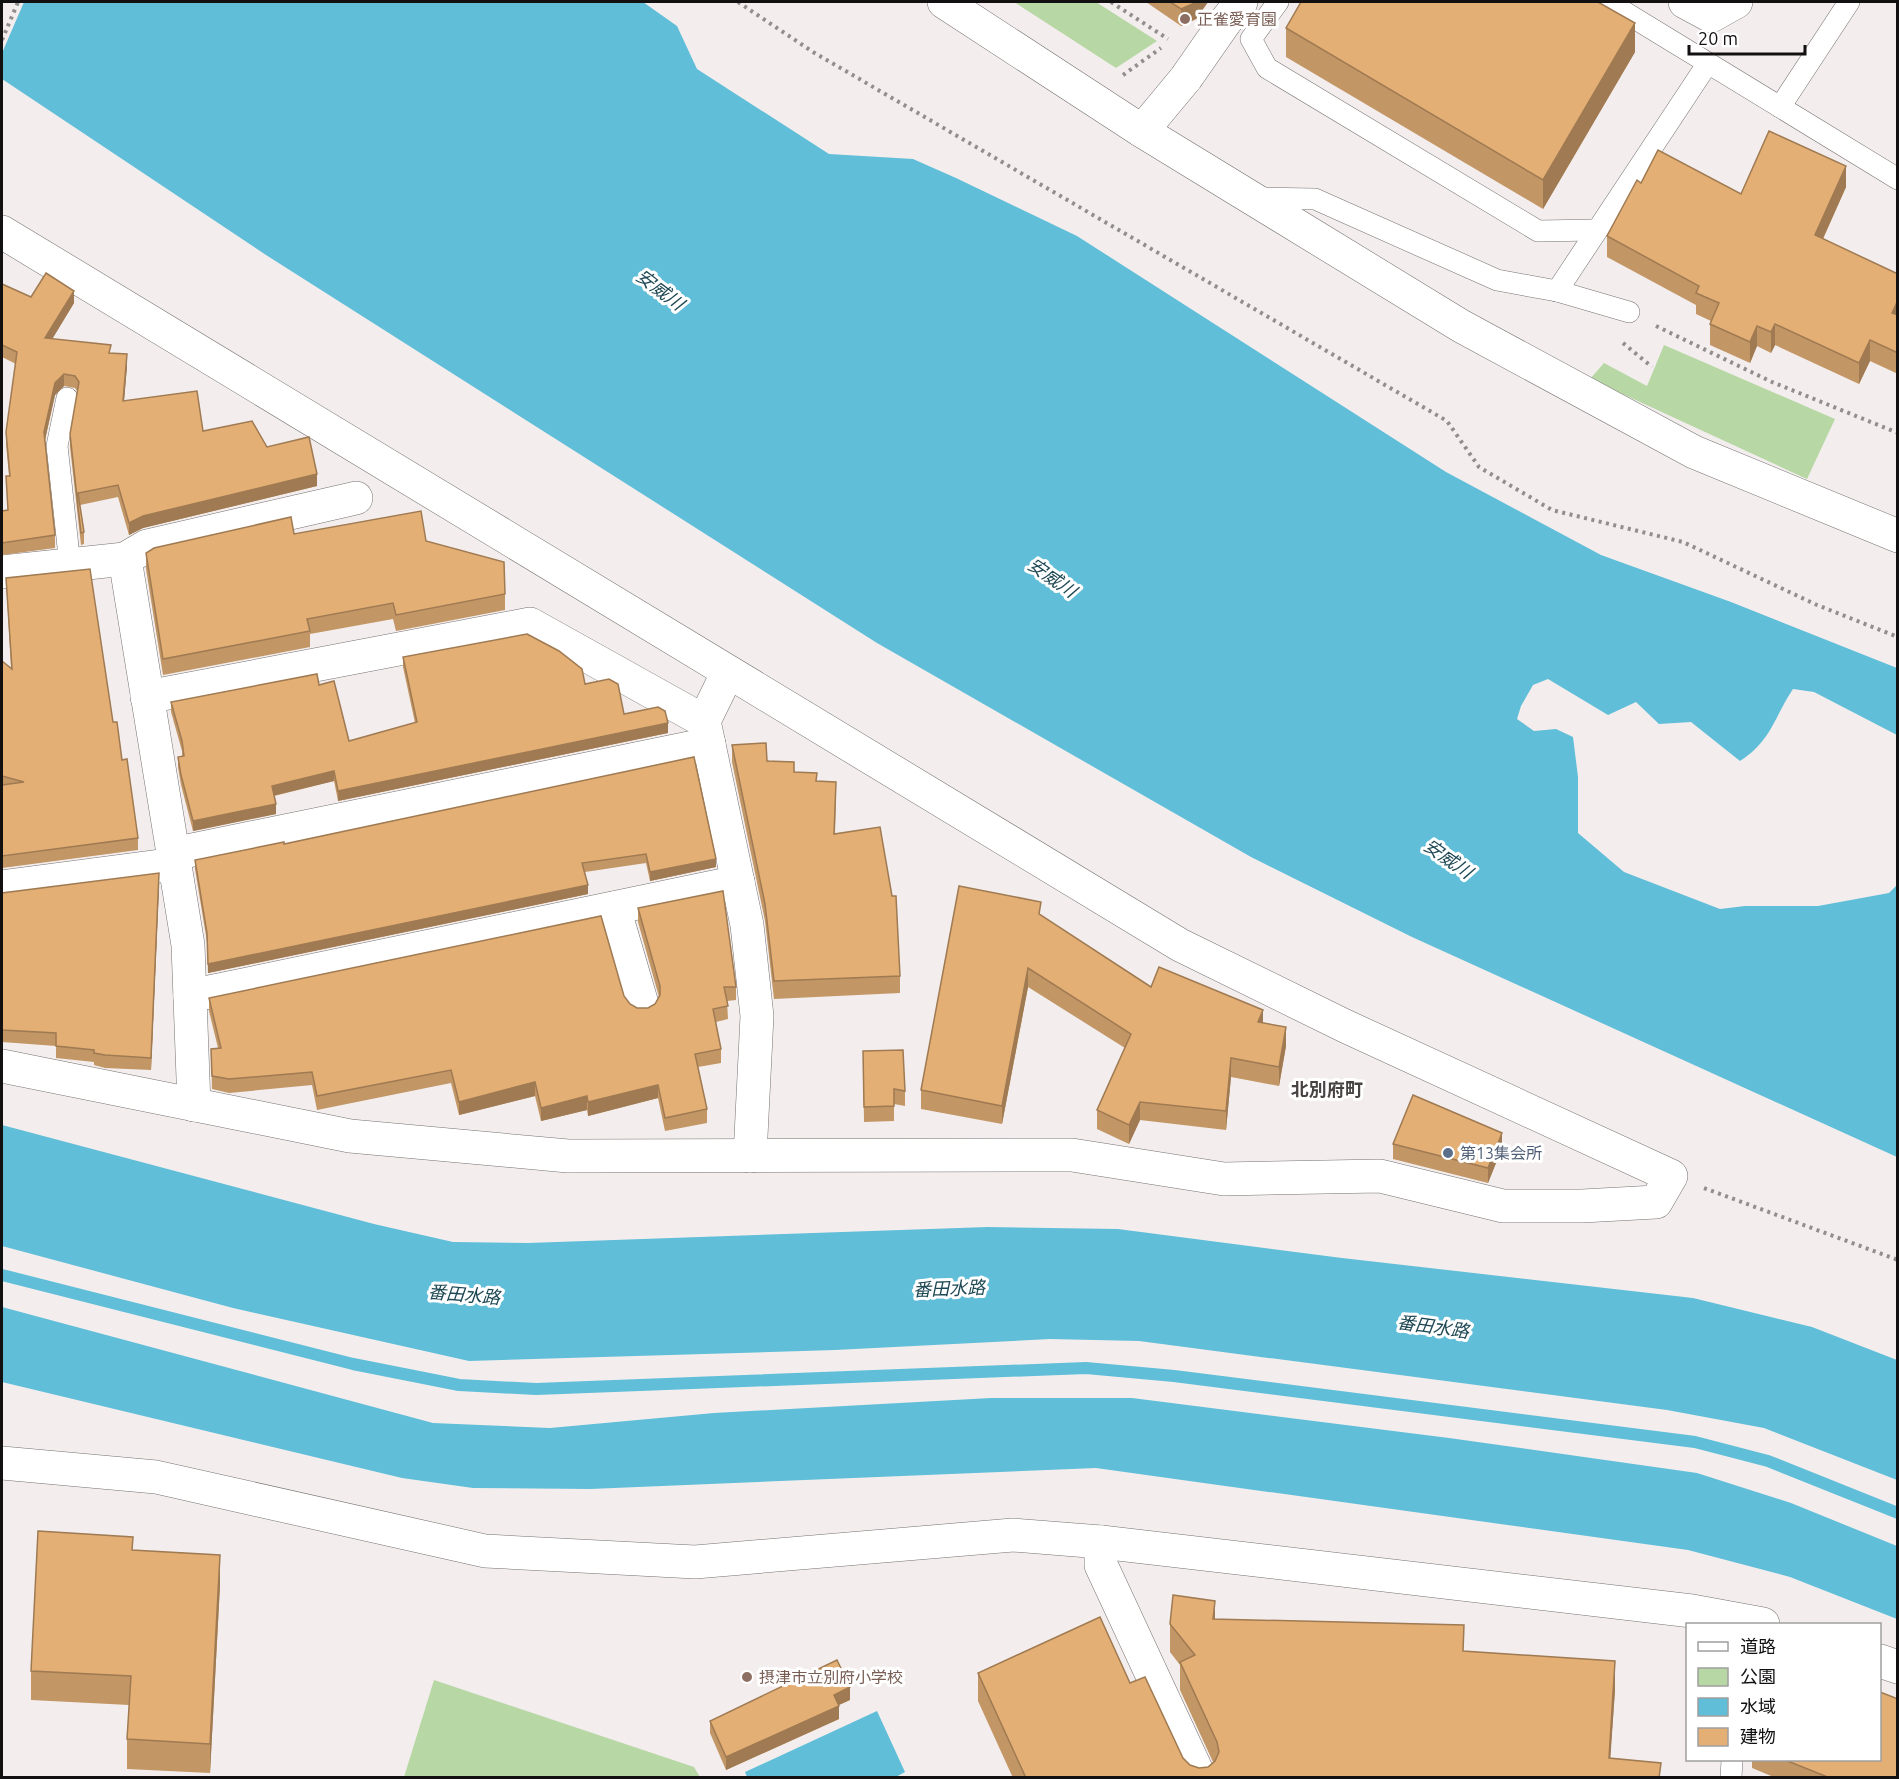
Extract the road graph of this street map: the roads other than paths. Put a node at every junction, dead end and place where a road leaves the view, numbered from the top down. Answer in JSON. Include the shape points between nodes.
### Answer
{"nodes":[{"id":1,"x":944,"y":2,"type":"edge"},
{"id":2,"x":1278,"y":2,"type":"edge"},
{"id":3,"x":1608,"y":2,"type":"edge"},
{"id":4,"x":1685,"y":2,"type":"edge"},
{"id":5,"x":1736,"y":2,"type":"edge"},
{"id":6,"x":1849,"y":2,"type":"edge"},
{"id":7,"x":1233,"y":12,"type":"edge"},
{"id":8,"x":1708,"y":63,"type":"junction"},
{"id":9,"x":1780,"y":107,"type":"junction"},
{"id":10,"x":1142,"y":131,"type":"junction"},
{"id":11,"x":1898,"y":179,"type":"edge"},
{"id":12,"x":1252,"y":198,"type":"junction"},
{"id":13,"x":1595,"y":230,"type":"junction"},
{"id":14,"x":2,"y":232,"type":"edge"},
{"id":15,"x":1557,"y":291,"type":"junction"},
{"id":16,"x":1629,"y":312,"type":"road end"},
{"id":17,"x":67,"y":398,"type":"dead end"},
{"id":18,"x":356,"y":498,"type":"dead end"},
{"id":19,"x":1898,"y":536,"type":"edge"},
{"id":20,"x":125,"y":559,"type":"junction"},
{"id":21,"x":70,"y":565,"type":"junction"},
{"id":22,"x":2,"y":572,"type":"edge"},
{"id":23,"x":728,"y":672,"type":"junction"},
{"id":24,"x":147,"y":697,"type":"junction"},
{"id":25,"x":707,"y":732,"type":"junction"},
{"id":26,"x":174,"y":859,"type":"junction"},
{"id":27,"x":738,"y":882,"type":"junction"},
{"id":28,"x":2,"y":886,"type":"edge"},
{"id":29,"x":614,"y":908,"type":"junction"},
{"id":30,"x":190,"y":996,"type":"junction"},
{"id":31,"x":642,"y":1004,"type":"dead end"},
{"id":32,"x":2,"y":1066,"type":"edge"},
{"id":33,"x":194,"y":1105,"type":"junction"},
{"id":34,"x":750,"y":1156,"type":"junction"},
{"id":35,"x":2,"y":1462,"type":"edge"},
{"id":36,"x":1101,"y":1542,"type":"junction"},
{"id":37,"x":1748,"y":1623,"type":"edge"},
{"id":38,"x":1881,"y":1661,"type":"edge"},
{"id":39,"x":1898,"y":1667,"type":"edge"},
{"id":40,"x":1732,"y":1761,"type":"edge"},
{"id":41,"x":1200,"y":1778,"type":"edge"},
{"id":42,"x":1731,"y":1778,"type":"edge"}],
"edges":[{"from":1,"to":10,"type":"street"},
{"from":2,"to":13,"type":"lane","via":[[1251,39],[1267,68],[1538,231]]},
{"from":3,"to":8,"type":"lane"},
{"from":4,"to":5,"type":"street","via":[[1711,16]]},
{"from":6,"to":9,"type":"lane"},
{"from":7,"to":10,"type":"street","bridge":true},
{"from":8,"to":9,"type":"lane"},
{"from":8,"to":13,"type":"lane"},
{"from":9,"to":11,"type":"lane"},
{"from":10,"to":12,"type":"street"},
{"from":12,"to":15,"type":"lane","via":[[1315,199],[1497,280]]},
{"from":12,"to":19,"type":"street","via":[[1461,326],[1694,452]]},
{"from":13,"to":15,"type":"lane"},
{"from":14,"to":23,"type":"street"},
{"from":15,"to":16,"type":"lane"},
{"from":17,"to":21,"type":"lane","via":[[57,446]]},
{"from":18,"to":20,"type":"street","via":[[147,546]]},
{"from":20,"to":21,"type":"street"},
{"from":20,"to":24,"type":"street"},
{"from":21,"to":22,"type":"street"},
{"from":23,"to":25,"type":"street"},
{"from":23,"to":34,"type":"street","via":[[1180,945],[1345,1026],[1671,1176],[1656,1202],[1503,1206],[1380,1176],[1224,1179],[1072,1155]]},
{"from":24,"to":25,"type":"street","via":[[530,624]]},
{"from":24,"to":26,"type":"street"},
{"from":25,"to":26,"type":"street"},
{"from":25,"to":27,"type":"street"},
{"from":26,"to":28,"type":"street"},
{"from":26,"to":30,"type":"street","via":[[189,945]]},
{"from":27,"to":29,"type":"street"},
{"from":27,"to":34,"type":"street","via":[[757,1016]]},
{"from":29,"to":30,"type":"street"},
{"from":29,"to":31,"type":"street"},
{"from":30,"to":33,"type":"street"},
{"from":32,"to":33,"type":"street"},
{"from":33,"to":34,"type":"street","via":[[361,1137],[568,1156]]},
{"from":35,"to":36,"type":"street","via":[[156,1477],[485,1551],[695,1562],[1013,1535]]},
{"from":36,"to":37,"type":"street","via":[[1692,1611]]},
{"from":36,"to":41,"type":"street","via":[[1101,1565]]},
{"from":38,"to":39,"type":"street"},
{"from":40,"to":42,"type":"lane"}]}
